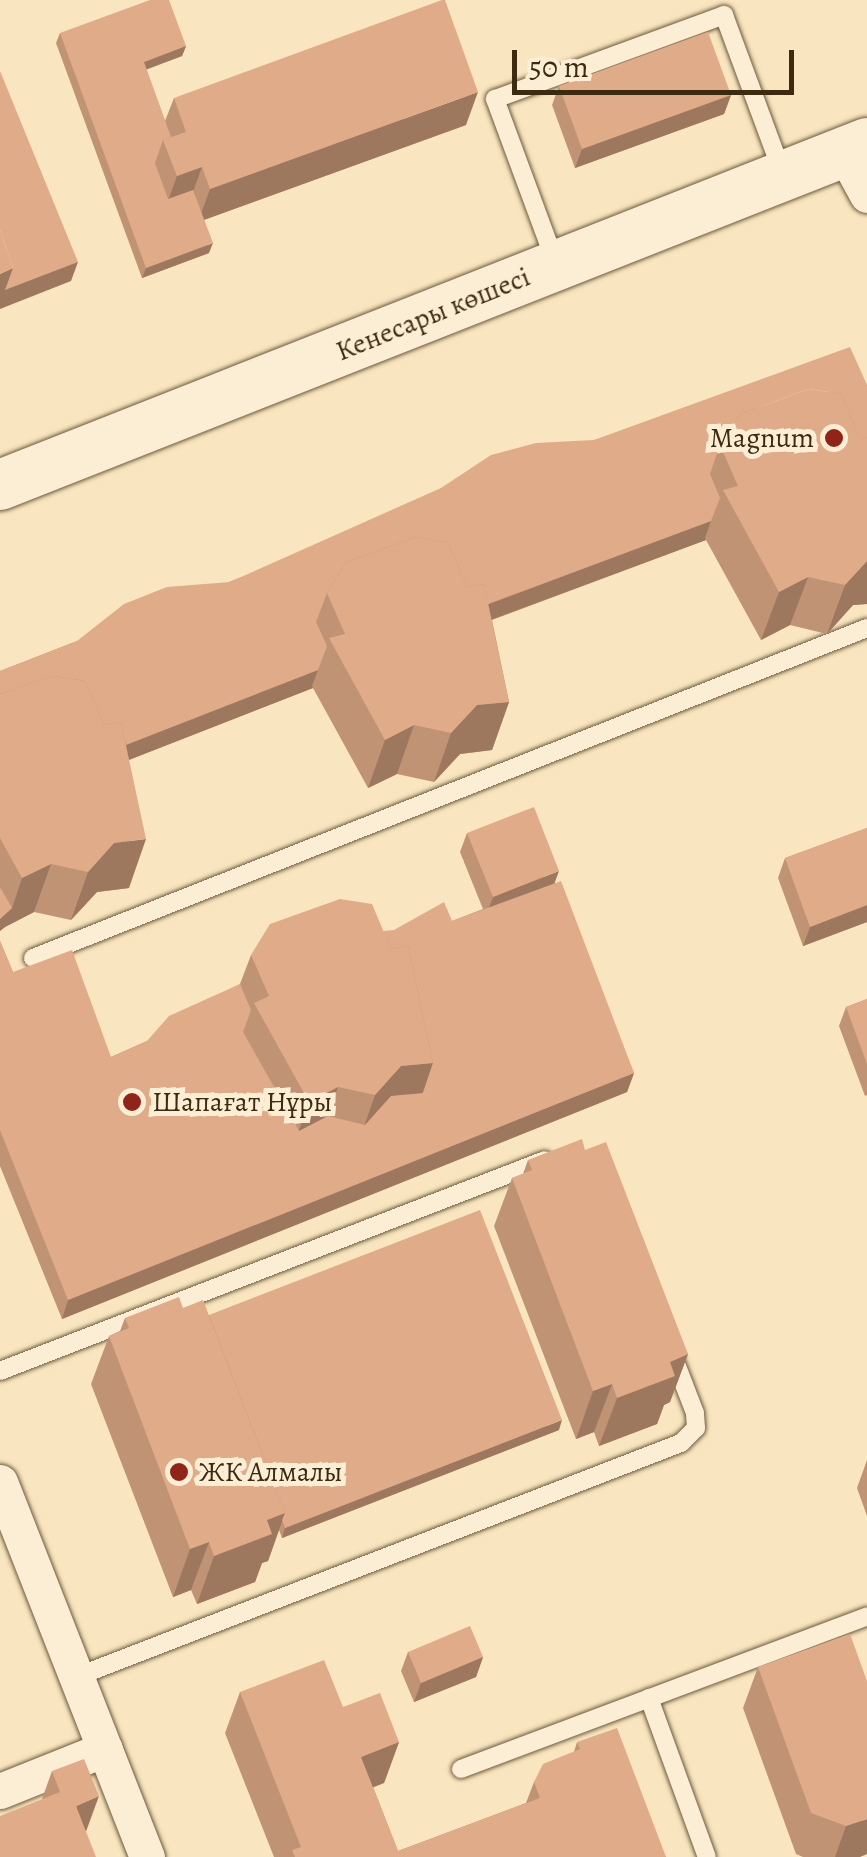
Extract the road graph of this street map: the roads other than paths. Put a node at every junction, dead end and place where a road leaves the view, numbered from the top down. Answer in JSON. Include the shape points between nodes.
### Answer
{"nodes":[{"id":1,"x":855,"y":147,"type":"edge"},
{"id":2,"x":783,"y":175,"type":"junction"},
{"id":3,"x":867,"y":195,"type":"edge"},
{"id":4,"x":556,"y":265,"type":"junction"},
{"id":5,"x":0,"y":485,"type":"edge"},
{"id":6,"x":867,"y":628,"type":"edge"},
{"id":7,"x":32,"y":958,"type":"dead end"},
{"id":8,"x":566,"y":1152,"type":"edge"},
{"id":9,"x":667,"y":1341,"type":"edge"},
{"id":10,"x":0,"y":1370,"type":"edge"},
{"id":11,"x":0,"y":1482,"type":"edge"},
{"id":12,"x":867,"y":1616,"type":"edge"},
{"id":13,"x":76,"y":1677,"type":"junction"},
{"id":14,"x":649,"y":1698,"type":"junction"},
{"id":15,"x":104,"y":1750,"type":"junction"},
{"id":16,"x":462,"y":1769,"type":"dead end"},
{"id":17,"x":0,"y":1791,"type":"edge"},
{"id":18,"x":147,"y":1857,"type":"edge"},
{"id":19,"x":706,"y":1857,"type":"edge"}],
"edges":[{"from":1,"to":2,"type":"main road","name":"Кенесары көшесі"},
{"from":1,"to":3,"type":"street"},
{"from":2,"to":4,"type":"main road","name":"Кенесары көшесі"},
{"from":2,"to":4,"type":"lane","via":[[724,14],[495,99]]},
{"from":4,"to":5,"type":"main road","name":"Кенесары көшесі"},
{"from":6,"to":7,"type":"lane"},
{"from":8,"to":10,"type":"lane"},
{"from":9,"to":13,"type":"lane","via":[[695,1413],[696,1428],[681,1443]]},
{"from":11,"to":13,"type":"street"},
{"from":12,"to":14,"type":"lane"},
{"from":13,"to":15,"type":"street"},
{"from":14,"to":16,"type":"lane"},
{"from":14,"to":19,"type":"lane"},
{"from":15,"to":17,"type":"street"},
{"from":15,"to":18,"type":"street"}]}
